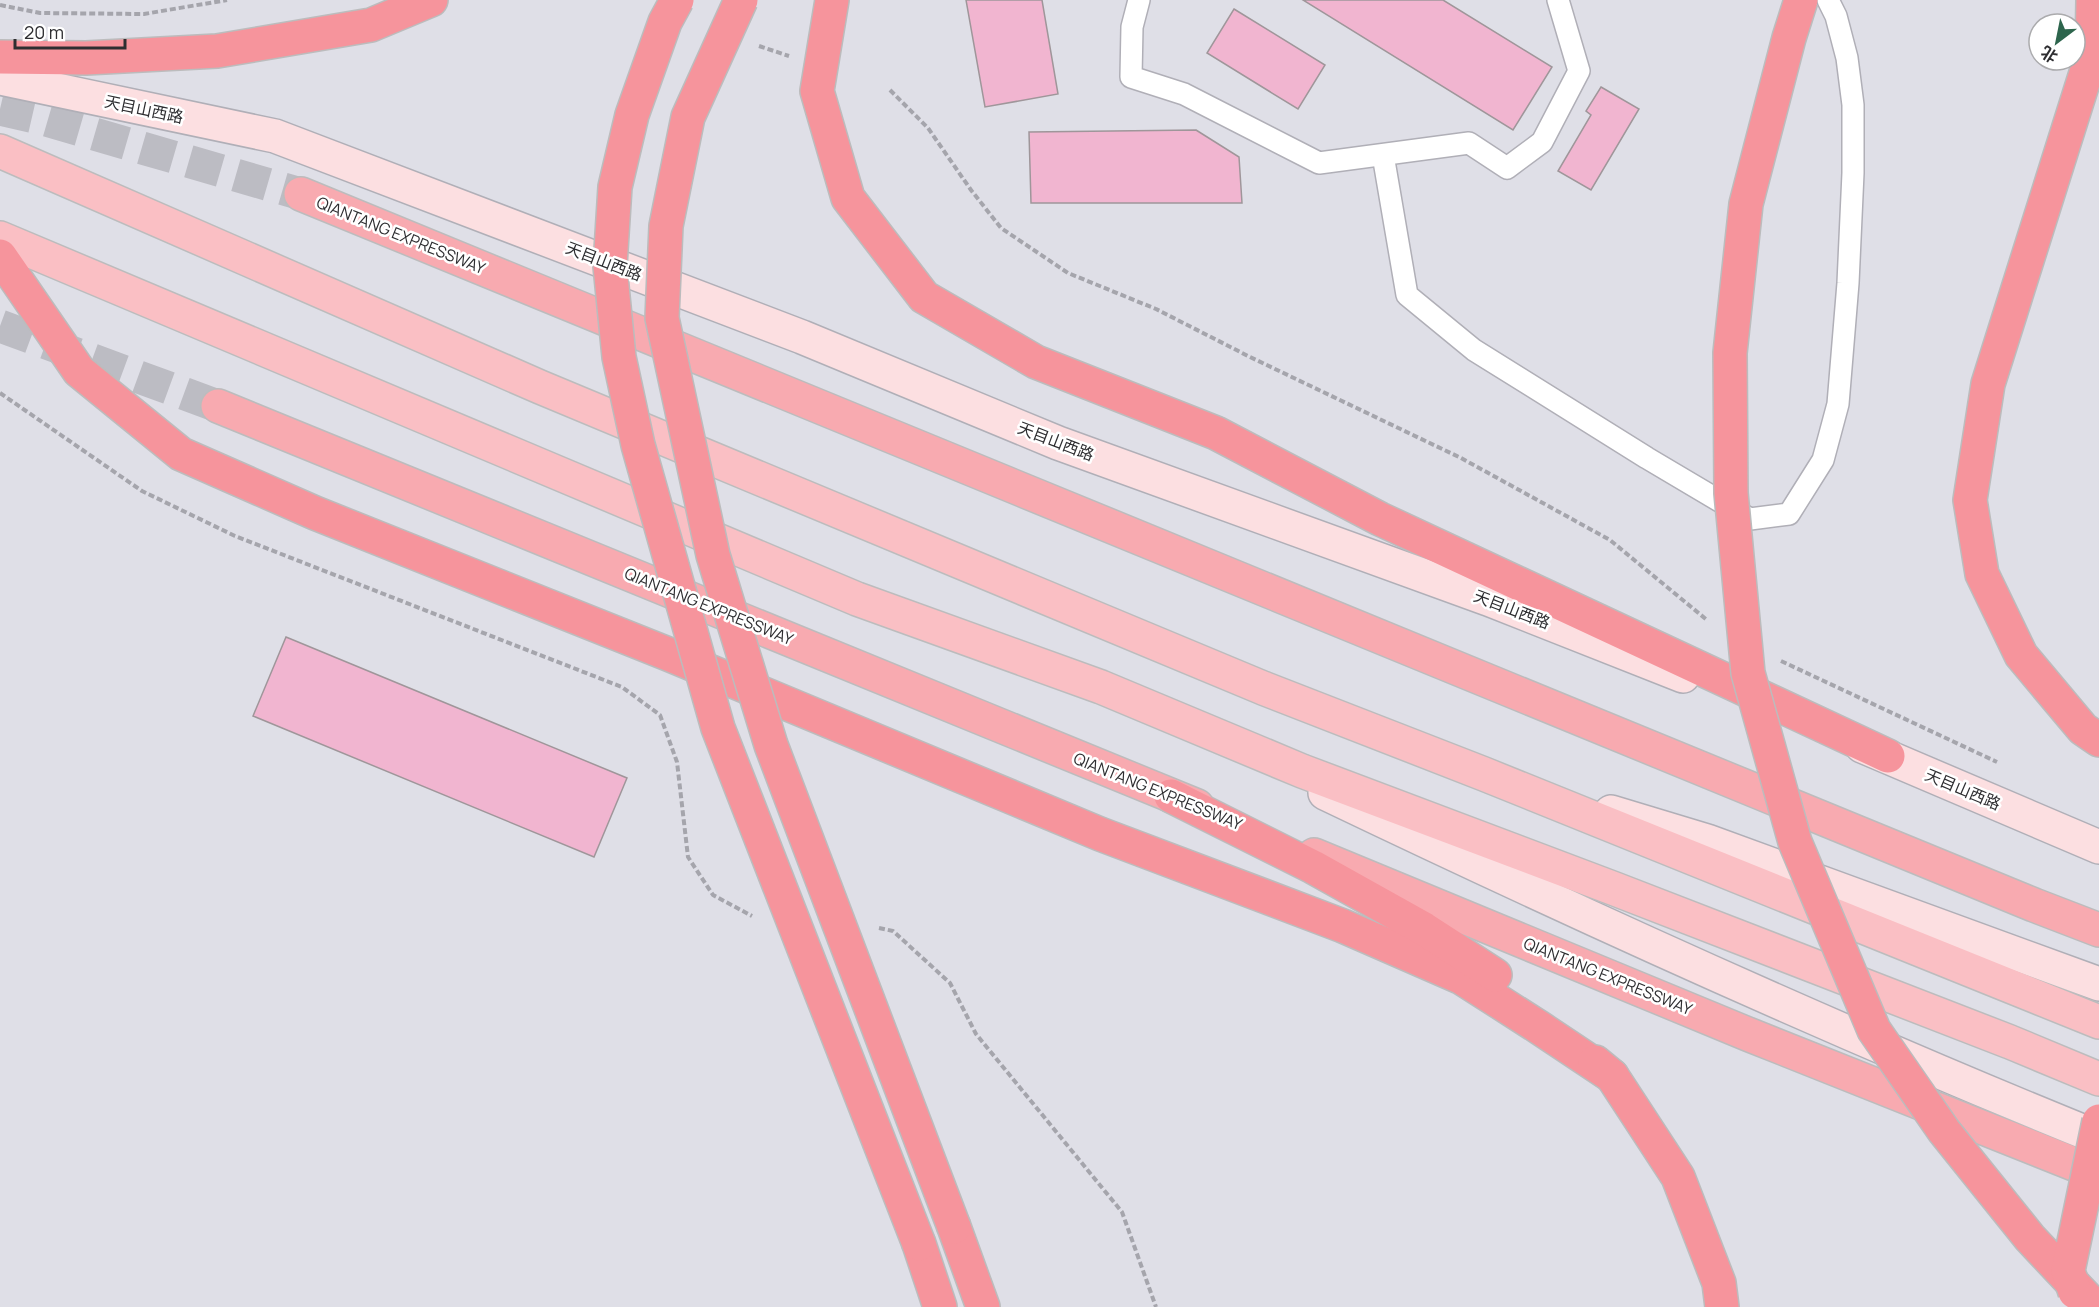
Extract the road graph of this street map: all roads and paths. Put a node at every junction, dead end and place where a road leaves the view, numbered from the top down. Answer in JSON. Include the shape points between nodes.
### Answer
{"nodes":[{"id":1,"x":227,"y":0,"type":"edge"},
{"id":2,"x":431,"y":0,"type":"edge"},
{"id":3,"x":677,"y":0,"type":"edge"},
{"id":4,"x":741,"y":0,"type":"edge"},
{"id":5,"x":832,"y":0,"type":"edge"},
{"id":6,"x":1139,"y":0,"type":"edge"},
{"id":7,"x":1558,"y":0,"type":"edge"},
{"id":8,"x":1801,"y":0,"type":"edge"},
{"id":9,"x":1828,"y":0,"type":"edge"},
{"id":10,"x":2093,"y":0,"type":"edge"},
{"id":11,"x":0,"y":5,"type":"edge"},
{"id":12,"x":0,"y":57,"type":"edge"},
{"id":13,"x":0,"y":78,"type":"edge"},
{"id":14,"x":890,"y":90,"type":"dead end"},
{"id":15,"x":0,"y":151,"type":"edge"},
{"id":16,"x":1383,"y":155,"type":"junction"},
{"id":17,"x":301,"y":194,"type":"tunnel mouth"},
{"id":18,"x":0,"y":238,"type":"edge"},
{"id":19,"x":0,"y":256,"type":"edge"},
{"id":20,"x":0,"y":393,"type":"edge"},
{"id":21,"x":218,"y":406,"type":"tunnel mouth"},
{"id":22,"x":1715,"y":626,"type":"dead end"},
{"id":23,"x":1777,"y":658,"type":"dead end"},
{"id":24,"x":1101,"y":687,"type":"junction"},
{"id":25,"x":2099,"y":740,"type":"edge"},
{"id":26,"x":1888,"y":756,"type":"junction"},
{"id":27,"x":2001,"y":764,"type":"dead end"},
{"id":28,"x":1484,"y":774,"type":"junction"},
{"id":29,"x":1172,"y":796,"type":"junction"},
{"id":30,"x":2099,"y":847,"type":"edge"},
{"id":31,"x":753,"y":917,"type":"dead end"},
{"id":32,"x":873,"y":927,"type":"dead end"},
{"id":33,"x":2099,"y":930,"type":"edge"},
{"id":34,"x":2099,"y":984,"type":"edge"},
{"id":35,"x":2099,"y":1022,"type":"edge"},
{"id":36,"x":1612,"y":1076,"type":"junction"},
{"id":37,"x":2099,"y":1079,"type":"edge"},
{"id":38,"x":2099,"y":1121,"type":"edge"},
{"id":39,"x":2099,"y":1138,"type":"edge"},
{"id":40,"x":2099,"y":1174,"type":"edge"},
{"id":41,"x":940,"y":1307,"type":"edge"},
{"id":42,"x":983,"y":1307,"type":"edge"},
{"id":43,"x":1156,"y":1307,"type":"edge"},
{"id":44,"x":1722,"y":1307,"type":"edge"},
{"id":45,"x":2080,"y":1307,"type":"edge"},
{"id":46,"x":2095,"y":1307,"type":"edge"}],
"edges":[{"from":1,"to":11,"type":"path","via":[[144,14],[40,13]]},
{"from":2,"to":12,"type":"highway","via":[[371,25],[217,51],[86,58]]},
{"from":3,"to":41,"type":"highway","bridge":true,"via":[[665,22],[632,115],[615,187],[610,266],[619,357],[638,445],[718,728]]},
{"from":4,"to":42,"type":"highway","bridge":true,"via":[[688,117],[666,226],[662,318],[713,555],[771,745]]},
{"from":5,"to":26,"type":"highway","via":[[817,91],[848,198],[924,297],[1036,362],[1216,433],[1380,519]]},
{"from":6,"to":16,"type":"lane","via":[[1132,27],[1131,77],[1184,94],[1319,163]]},
{"from":7,"to":16,"type":"lane","via":[[1579,71],[1542,142],[1507,168],[1469,144]]},
{"from":8,"to":46,"type":"highway","bridge":true,"via":[[1746,204],[1730,353],[1731,493],[1748,673],[1795,842],[1874,1030],[1944,1131],[2030,1238]]},
{"from":9,"to":16,"type":"lane","via":[[1847,58],[1853,105],[1849,272],[1838,404],[1823,460],[1789,514],[1750,519],[1474,350],[1407,295]]},
{"from":10,"to":25,"type":"highway","via":[[2092,54],[1988,384],[1971,500],[1983,574],[2021,655],[2083,729]]},
{"from":13,"to":26,"type":"main road","name":"天目山西路","via":[[274,136],[802,337],[1058,443],[1488,599]]},
{"from":14,"to":22,"type":"path","via":[[928,128],[1001,228],[1068,273],[1156,309],[1461,458],[1610,540]]},
{"from":15,"to":28,"type":"main road","via":[[551,391],[1263,688]]},
{"from":17,"to":33,"type":"highway","name":"QIANTANG EXPRESSWAY"},
{"from":18,"to":24,"type":"main road","via":[[857,599]]},
{"from":19,"to":36,"type":"highway","via":[[79,371],[182,454],[315,513],[669,654],[1100,834],[1343,926],[1462,978]]},
{"from":20,"to":31,"type":"path","via":[[142,491],[235,536],[622,687],[660,715],[677,762],[688,857],[713,895]]},
{"from":21,"to":29,"type":"highway","name":"QIANTANG EXPRESSWAY"},
{"from":23,"to":27,"type":"path"},
{"from":24,"to":37,"type":"main road","via":[[1302,771]]},
{"from":24,"to":39,"type":"main road","via":[[1737,985]]},
{"from":26,"to":30,"type":"main road","name":"天目山西路"},
{"from":28,"to":34,"type":"main road","via":[[1707,841]]},
{"from":28,"to":35,"type":"main road"},
{"from":29,"to":36,"type":"highway","via":[[1314,867],[1424,929],[1504,981]]},
{"from":29,"to":40,"type":"highway","name":"QIANTANG EXPRESSWAY","via":[[1750,1035]]},
{"from":32,"to":43,"type":"path","via":[[893,931],[950,983],[976,1034],[1122,1212]]},
{"from":36,"to":44,"type":"highway","via":[[1678,1177],[1719,1283]]},
{"from":38,"to":45,"type":"highway","bridge":true,"via":[[2068,1271]]}]}
